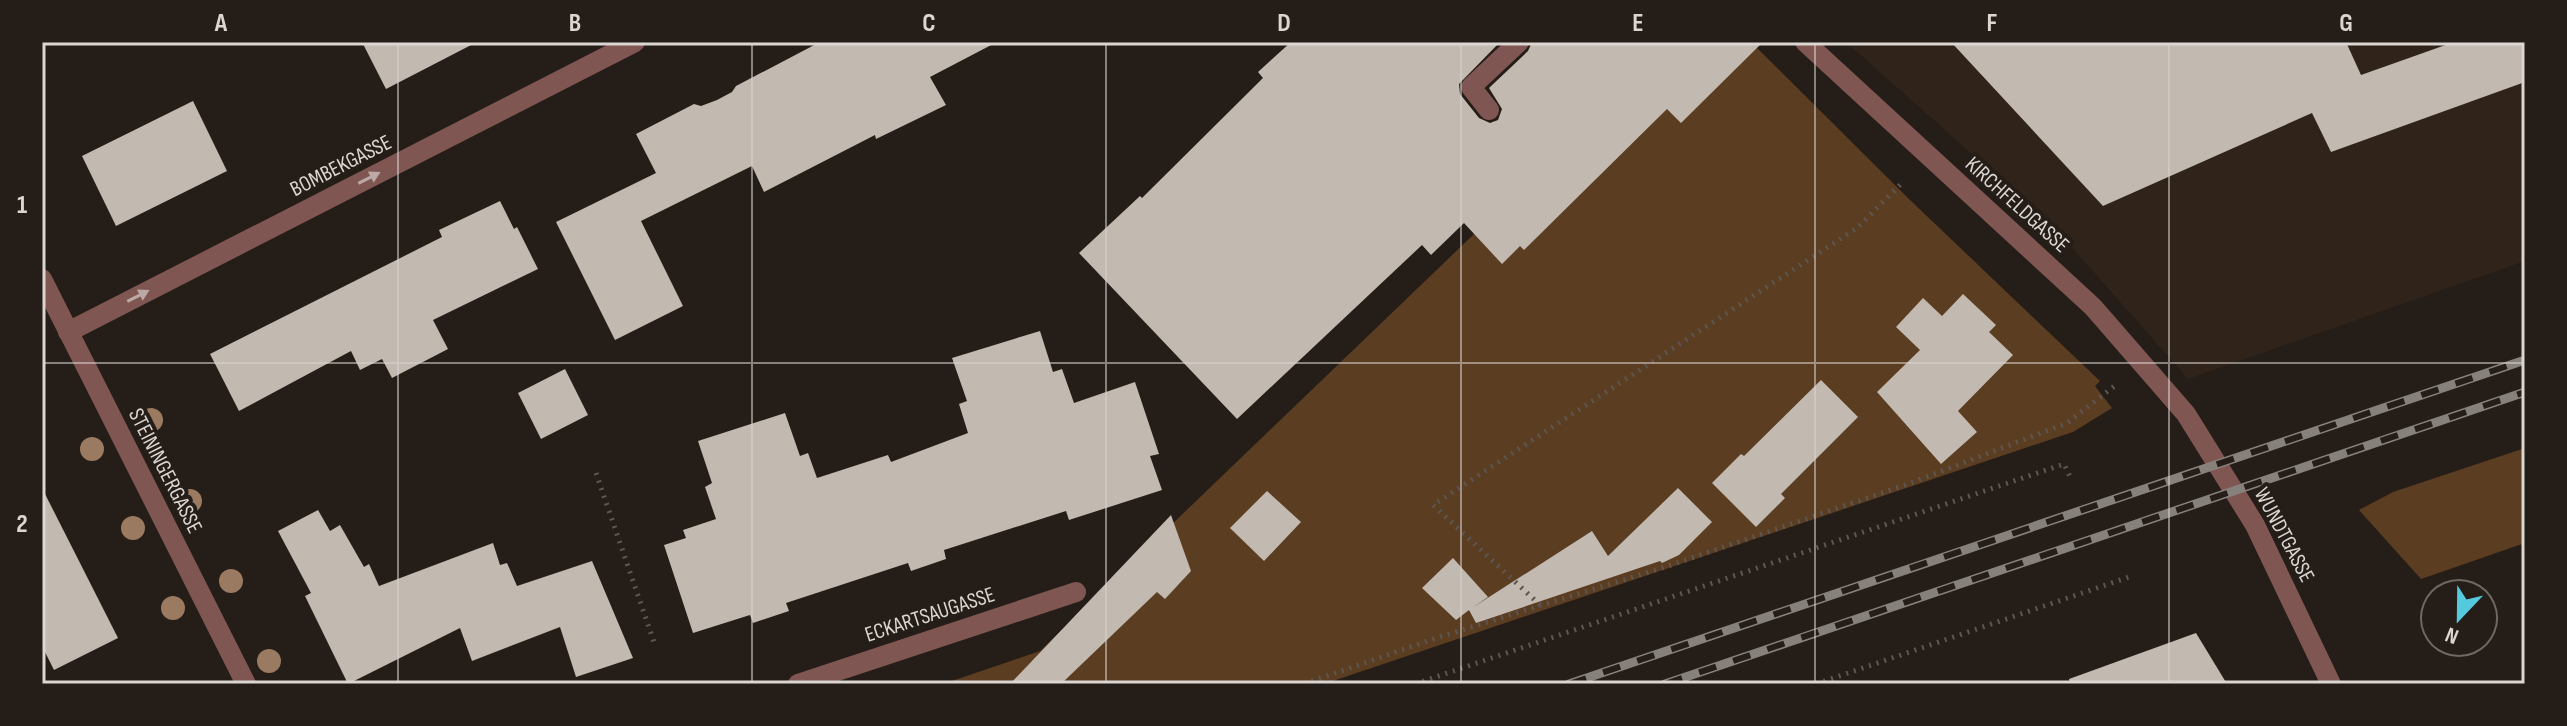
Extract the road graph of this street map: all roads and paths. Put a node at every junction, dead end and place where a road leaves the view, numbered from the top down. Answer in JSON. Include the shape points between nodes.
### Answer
{"nodes":[{"id":1,"x":635,"y":42,"type":"edge"},
{"id":2,"x":1519,"y":42,"type":"edge"},
{"id":3,"x":1805,"y":42,"type":"edge"},
{"id":4,"x":1489,"y":110,"type":"dead end"},
{"id":5,"x":1930,"y":157,"type":"junction"},
{"id":6,"x":42,"y":279,"type":"edge"},
{"id":7,"x":68,"y":332,"type":"junction"},
{"id":8,"x":2143,"y":364,"type":"junction"},
{"id":9,"x":2186,"y":414,"type":"joint"},
{"id":10,"x":596,"y":473,"type":"dead end"},
{"id":11,"x":2072,"y":481,"type":"dead end"},
{"id":12,"x":2129,"y":577,"type":"dead end"},
{"id":13,"x":1076,"y":592,"type":"dead end"},
{"id":14,"x":1540,"y":606,"type":"junction"},
{"id":15,"x":655,"y":645,"type":"dead end"},
{"id":16,"x":246,"y":684,"type":"edge"},
{"id":17,"x":798,"y":684,"type":"edge"},
{"id":18,"x":1304,"y":684,"type":"edge"},
{"id":19,"x":1415,"y":684,"type":"edge"},
{"id":20,"x":1816,"y":684,"type":"edge"},
{"id":21,"x":2331,"y":684,"type":"edge"}],
"edges":[{"from":7,"to":1,"type":"street","name":"BOMBEKGASSE","one_way":true},
{"from":2,"to":4,"type":"street","via":[[1471,87]]},
{"from":3,"to":5,"type":"street","name":"KIRCHFELDGASSE"},
{"from":5,"to":8,"type":"street","name":"KIRCHFELDGASSE","via":[[2093,307]]},
{"from":5,"to":14,"type":"path","via":[[1857,228],[1433,505]]},
{"from":6,"to":7,"type":"street","name":"STEININGERGASSE"},
{"from":7,"to":16,"type":"street","name":"STEININGERGASSE"},
{"from":8,"to":9,"type":"street","name":"KIRCHFELDGASSE"},
{"from":8,"to":14,"type":"path","via":[[2067,423],[1908,484]]},
{"from":9,"to":21,"type":"street","name":"WUNDTGASSE","via":[[2255,525]]},
{"from":10,"to":15,"type":"path"},
{"from":11,"to":19,"type":"path","via":[[2064,464]]},
{"from":12,"to":20,"type":"path"},
{"from":13,"to":17,"type":"street","name":"ECKARTSAUGASSE"},
{"from":14,"to":18,"type":"path"}]}
